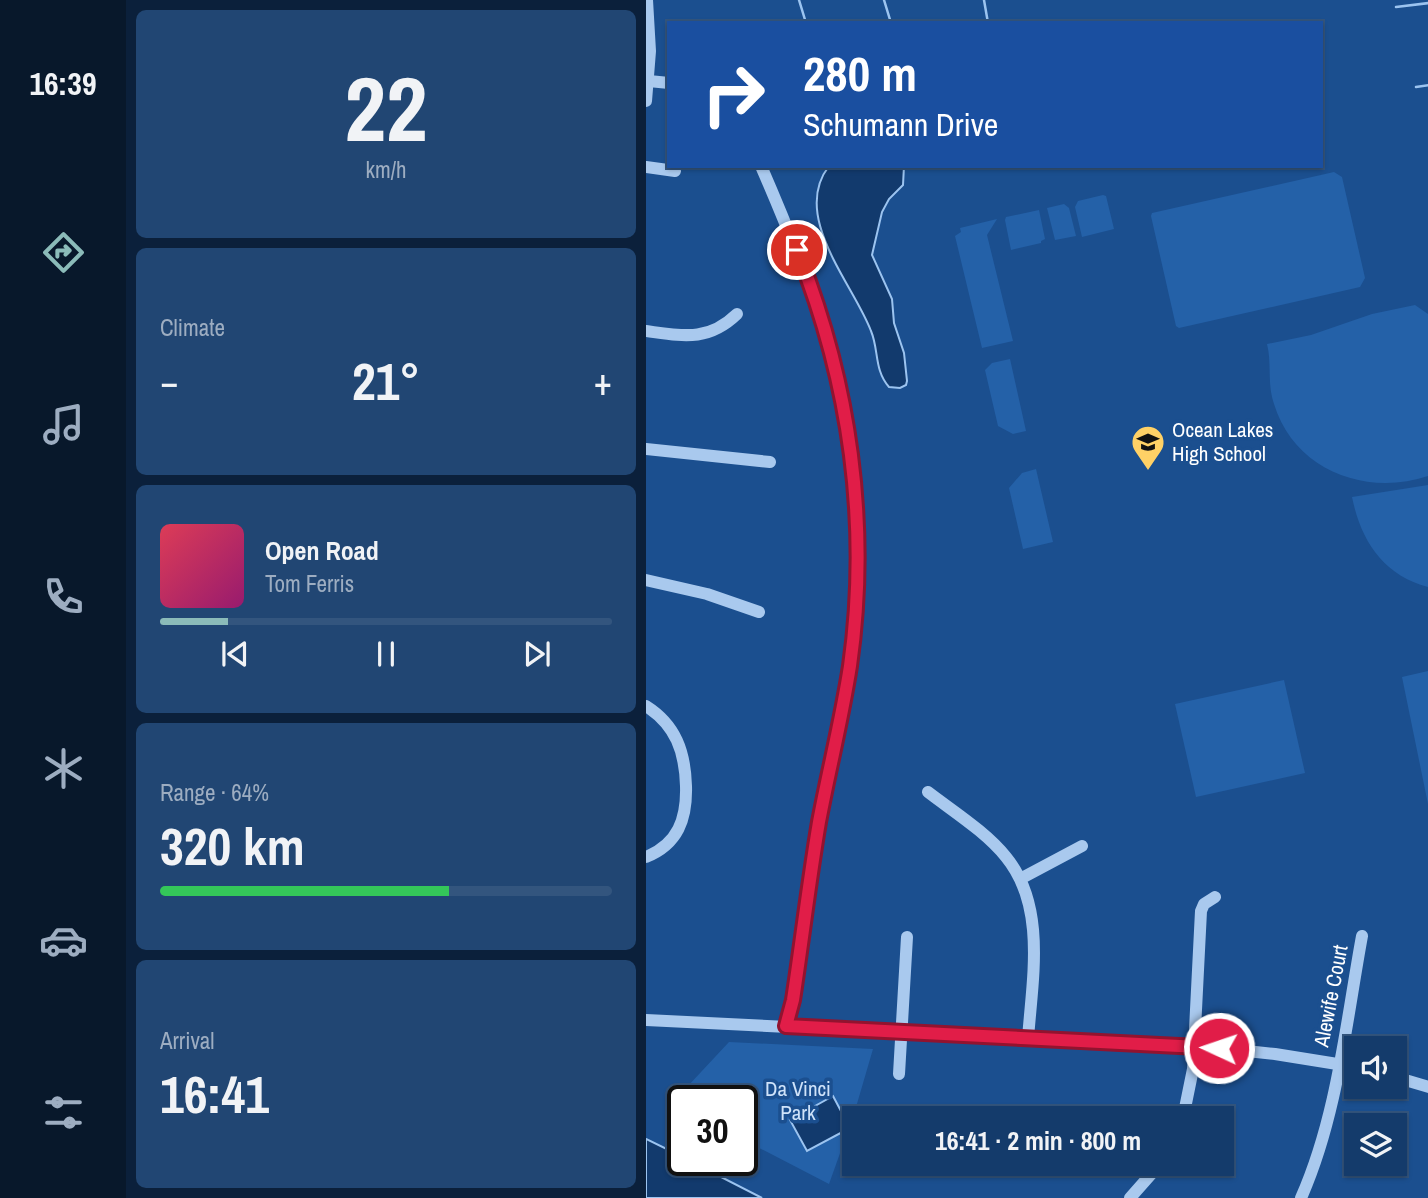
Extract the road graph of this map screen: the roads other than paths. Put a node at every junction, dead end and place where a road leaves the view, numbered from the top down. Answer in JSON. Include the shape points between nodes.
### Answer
{"nodes":[{"id":1,"x":647,"y":0,"type":"edge"},
{"id":2,"x":649,"y":82,"type":"junction"},
{"id":3,"x":667,"y":83,"type":"edge"},
{"id":4,"x":646,"y":101,"type":"edge"},
{"id":5,"x":646,"y":167,"type":"edge"},
{"id":6,"x":762,"y":168,"type":"edge"},
{"id":7,"x":675,"y":172,"type":"dead end"},
{"id":8,"x":737,"y":314,"type":"dead end"},
{"id":9,"x":646,"y":331,"type":"edge"},
{"id":10,"x":646,"y":449,"type":"edge"},
{"id":11,"x":770,"y":462,"type":"dead end"},
{"id":12,"x":646,"y":580,"type":"edge"},
{"id":13,"x":759,"y":612,"type":"dead end"},
{"id":14,"x":646,"y":706,"type":"edge"},
{"id":15,"x":928,"y":792,"type":"dead end"},
{"id":16,"x":1082,"y":846,"type":"dead end"},
{"id":17,"x":646,"y":857,"type":"edge"},
{"id":18,"x":1020,"y":879,"type":"junction"},
{"id":19,"x":1215,"y":897,"type":"dead end"},
{"id":20,"x":1362,"y":936,"type":"dead end"},
{"id":21,"x":907,"y":937,"type":"dead end"},
{"id":22,"x":646,"y":1020,"type":"edge"},
{"id":23,"x":786,"y":1026,"type":"junction"},
{"id":24,"x":901,"y":1032,"type":"junction"},
{"id":25,"x":1028,"y":1039,"type":"junction"},
{"id":26,"x":1193,"y":1047,"type":"junction"},
{"id":27,"x":1338,"y":1063,"type":"junction"},
{"id":28,"x":1344,"y":1064,"type":"edge"},
{"id":29,"x":899,"y":1074,"type":"dead end"},
{"id":30,"x":1407,"y":1081,"type":"edge"},
{"id":31,"x":1428,"y":1087,"type":"edge"},
{"id":32,"x":1186,"y":1106,"type":"edge"},
{"id":33,"x":1149,"y":1176,"type":"edge"},
{"id":34,"x":1130,"y":1198,"type":"edge"},
{"id":35,"x":1301,"y":1198,"type":"edge"}],
"edges":[{"from":1,"to":2,"type":"street"},
{"from":2,"to":3,"type":"street"},
{"from":2,"to":4,"type":"street"},
{"from":5,"to":7,"type":"street"},
{"from":6,"to":23,"type":"street","via":[[807,275],[831,349],[850,445],[858,537],[850,664]]},
{"from":8,"to":9,"type":"street","via":[[719,329],[697,335]]},
{"from":10,"to":11,"type":"street"},
{"from":12,"to":13,"type":"street"},
{"from":14,"to":17,"type":"street","via":[[667,724],[679,743],[686,767],[687,803],[674,838]]},
{"from":15,"to":18,"type":"street","via":[[997,846]]},
{"from":16,"to":18,"type":"street"},
{"from":18,"to":25,"type":"street","via":[[1034,931]]},
{"from":19,"to":26,"type":"street","via":[[1201,911]]},
{"from":20,"to":27,"type":"street","name":"Alewife Court"},
{"from":21,"to":24,"type":"street"},
{"from":22,"to":23,"type":"street"},
{"from":23,"to":24,"type":"street"},
{"from":24,"to":25,"type":"street"},
{"from":24,"to":29,"type":"street"},
{"from":25,"to":26,"type":"street"},
{"from":26,"to":27,"type":"street"},
{"from":26,"to":32,"type":"street"},
{"from":27,"to":28,"type":"street"},
{"from":27,"to":35,"type":"street","name":"Alewife Court","via":[[1315,1163]]},
{"from":30,"to":31,"type":"street"},
{"from":33,"to":34,"type":"street"}]}
